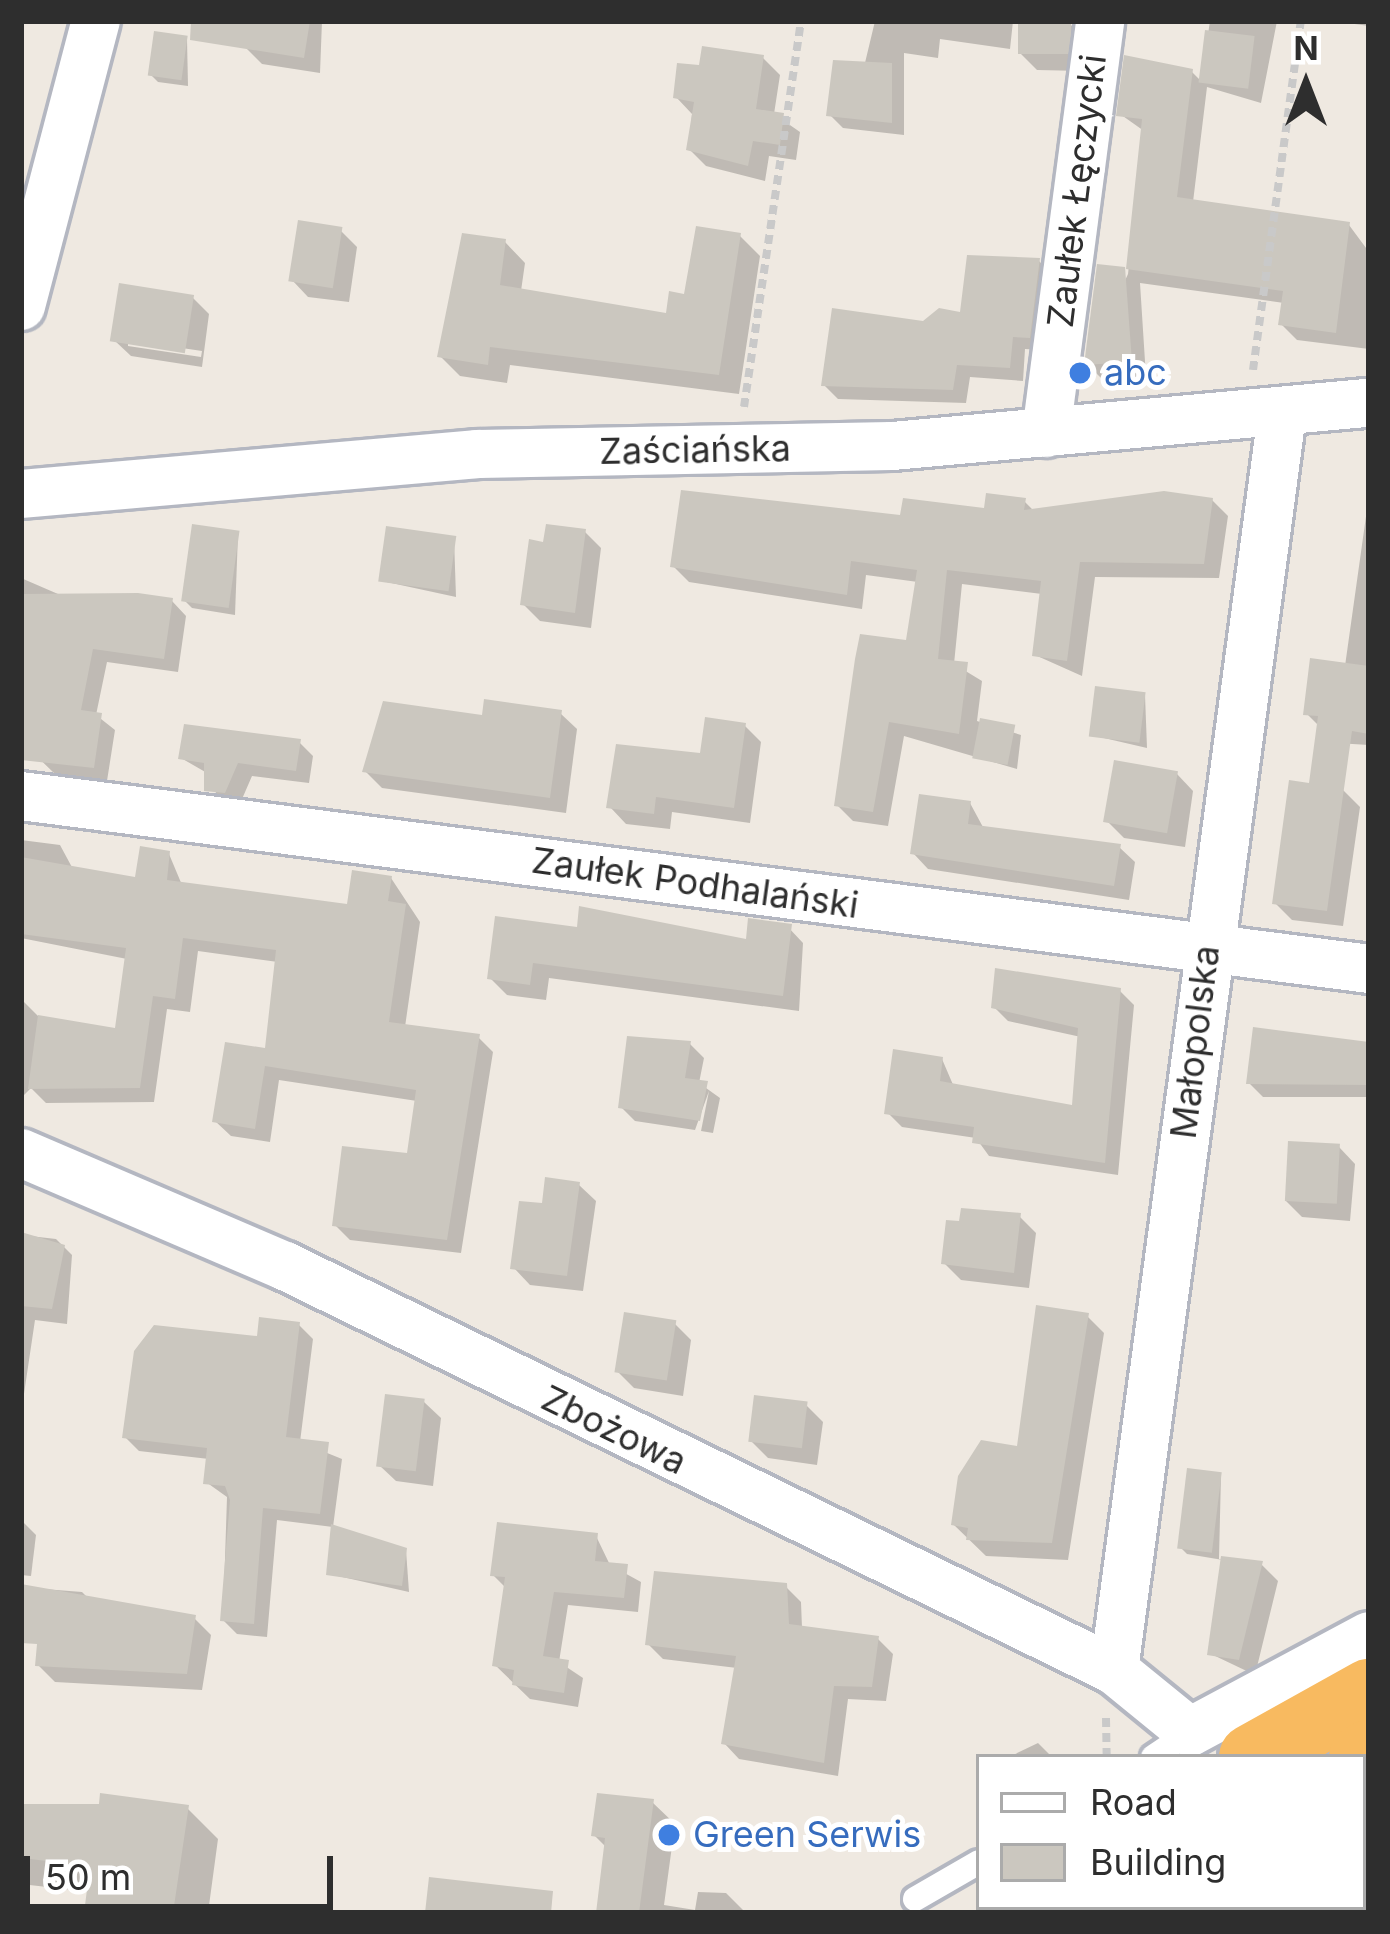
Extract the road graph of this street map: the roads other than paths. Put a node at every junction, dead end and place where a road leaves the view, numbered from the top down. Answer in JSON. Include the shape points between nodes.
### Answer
{"nodes":[{"id":1,"x":96,"y":21,"type":"edge"},
{"id":2,"x":1100,"y":21,"type":"edge"},
{"id":3,"x":21,"y":305,"type":"edge"},
{"id":4,"x":1369,"y":403,"type":"edge"},
{"id":5,"x":1264,"y":417,"type":"junction"},
{"id":6,"x":1046,"y":433,"type":"junction"},
{"id":7,"x":21,"y":494,"type":"edge"},
{"id":8,"x":21,"y":796,"type":"edge"},
{"id":9,"x":1206,"y":954,"type":"junction"},
{"id":10,"x":1369,"y":969,"type":"edge"},
{"id":11,"x":21,"y":1154,"type":"edge"},
{"id":12,"x":1369,"y":1636,"type":"edge"},
{"id":13,"x":1114,"y":1670,"type":"junction"},
{"id":14,"x":1369,"y":1692,"type":"edge"},
{"id":15,"x":1172,"y":1744,"type":"edge"},
{"id":16,"x":1257,"y":1754,"type":"edge"},
{"id":17,"x":976,"y":1864,"type":"edge"},
{"id":18,"x":915,"y":1899,"type":"dead end"}],
"edges":[{"from":1,"to":3,"type":"street"},
{"from":2,"to":6,"type":"street","name":"Zaułek Łęczycki"},
{"from":4,"to":5,"type":"street","name":"Zaściańska"},
{"from":5,"to":6,"type":"street","name":"Zaściańska"},
{"from":5,"to":9,"type":"street","name":"Małopolska"},
{"from":6,"to":7,"type":"street","name":"Zaściańska","via":[[477,454]]},
{"from":8,"to":9,"type":"street","name":"Zaułek Podhalański"},
{"from":9,"to":10,"type":"street","name":"Zaułek Podhalański"},
{"from":9,"to":13,"type":"street","name":"Małopolska"},
{"from":11,"to":13,"type":"street","name":"Zbożowa","via":[[285,1266]]},
{"from":12,"to":15,"type":"street"},
{"from":13,"to":15,"type":"street","name":"Zbożowa"},
{"from":14,"to":16,"type":"highway"},
{"from":17,"to":18,"type":"lane"}]}
